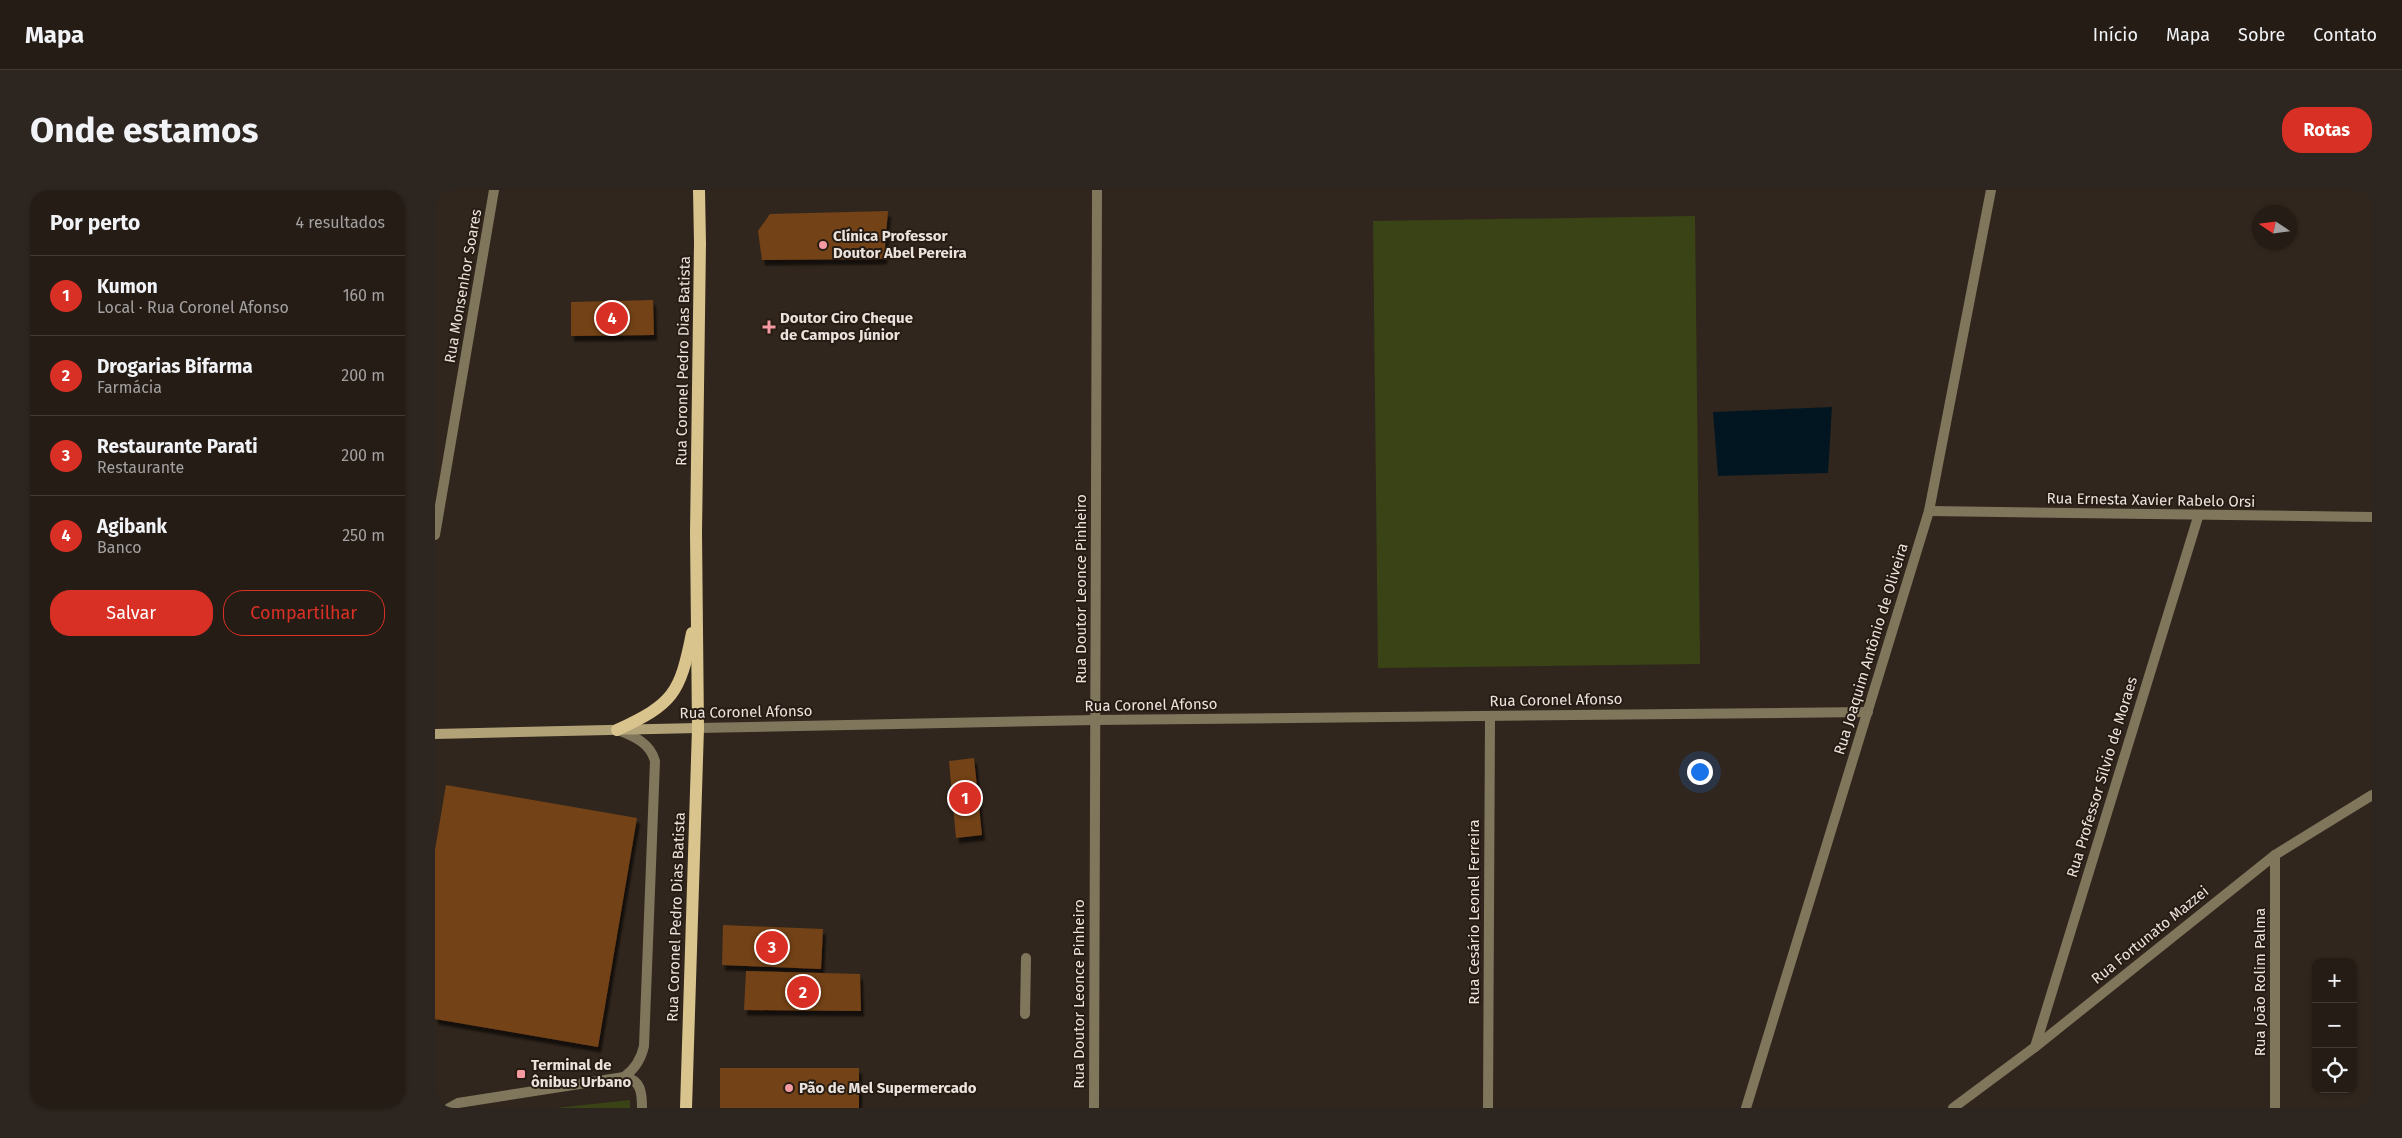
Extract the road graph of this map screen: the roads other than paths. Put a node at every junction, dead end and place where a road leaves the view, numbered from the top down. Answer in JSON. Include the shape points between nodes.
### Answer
{"nodes":[{"id":1,"x":494,"y":190,"type":"edge"},
{"id":2,"x":699,"y":190,"type":"edge"},
{"id":3,"x":1097,"y":190,"type":"edge"},
{"id":4,"x":1991,"y":190,"type":"edge"},
{"id":5,"x":1929,"y":511,"type":"junction"},
{"id":6,"x":2198,"y":517,"type":"junction"},
{"id":7,"x":2372,"y":517,"type":"edge"},
{"id":8,"x":435,"y":535,"type":"edge"},
{"id":9,"x":697,"y":611,"type":"junction"},
{"id":10,"x":1868,"y":712,"type":"junction"},
{"id":11,"x":1490,"y":716,"type":"junction"},
{"id":12,"x":1095,"y":720,"type":"junction"},
{"id":13,"x":698,"y":728,"type":"junction"},
{"id":14,"x":617,"y":730,"type":"junction"},
{"id":15,"x":435,"y":734,"type":"edge"},
{"id":16,"x":2372,"y":795,"type":"edge"},
{"id":17,"x":2275,"y":855,"type":"junction"},
{"id":18,"x":1026,"y":958,"type":"dead end"},
{"id":19,"x":1025,"y":1014,"type":"dead end"},
{"id":20,"x":2035,"y":1047,"type":"junction"},
{"id":21,"x":624,"y":1077,"type":"junction"},
{"id":22,"x":449,"y":1108,"type":"edge"},
{"id":23,"x":642,"y":1108,"type":"edge"},
{"id":24,"x":686,"y":1108,"type":"edge"},
{"id":25,"x":1094,"y":1108,"type":"edge"},
{"id":26,"x":1488,"y":1108,"type":"edge"},
{"id":27,"x":1746,"y":1108,"type":"edge"},
{"id":28,"x":1953,"y":1108,"type":"edge"},
{"id":29,"x":2275,"y":1108,"type":"edge"}],
"edges":[{"from":1,"to":8,"type":"street","name":"Rua Monsenhor Soares"},
{"from":2,"to":9,"type":"main road","name":"Rua Coronel Pedro Dias Batista"},
{"from":3,"to":12,"type":"street","name":"Rua Doutor Leonce Pinheiro"},
{"from":4,"to":5,"type":"street","name":"Rua Joaquim Antônio de Oliveira"},
{"from":5,"to":6,"type":"street","name":"Rua Ernesta Xavier Rabelo Orsi"},
{"from":5,"to":10,"type":"street","name":"Rua Joaquim Antônio de Oliveira"},
{"from":6,"to":7,"type":"street","name":"Rua Ernesta Xavier Rabelo Orsi"},
{"from":6,"to":20,"type":"street","name":"Rua Professor Sílvio de Moraes"},
{"from":9,"to":13,"type":"main road","name":"Rua Coronel Pedro Dias Batista"},
{"from":9,"to":14,"type":"main road","via":[[688,655],[678,684],[667,702],[651,714]]},
{"from":10,"to":11,"type":"street","name":"Rua Coronel Afonso"},
{"from":10,"to":27,"type":"street","name":"Rua Joaquim Antônio de Oliveira"},
{"from":11,"to":12,"type":"street","name":"Rua Coronel Afonso"},
{"from":11,"to":26,"type":"street","name":"Rua Cesário Leonel Ferreira"},
{"from":12,"to":13,"type":"street","name":"Rua Coronel Afonso"},
{"from":12,"to":25,"type":"street","name":"Rua Doutor Leonce Pinheiro"},
{"from":13,"to":14,"type":"main road","name":"Rua Coronel Afonso"},
{"from":13,"to":24,"type":"main road","name":"Rua Coronel Pedro Dias Batista"},
{"from":14,"to":15,"type":"main road","name":"Rua Coronel Afonso"},
{"from":14,"to":21,"type":"street","name":"Rua Coronel Pedro Dias Batista","via":[[643,742],[655,761],[644,1046],[637,1064]]},
{"from":16,"to":17,"type":"street","name":"Rua Fortunato Mazzei"},
{"from":17,"to":20,"type":"street","name":"Rua Fortunato Mazzei"},
{"from":17,"to":29,"type":"street","name":"Rua João Rolim Palma"},
{"from":18,"to":19,"type":"street"},
{"from":20,"to":28,"type":"street","name":"Rua Fortunato Mazzei"},
{"from":21,"to":22,"type":"street","via":[[458,1103]]},
{"from":21,"to":23,"type":"street","via":[[638,1083]]}]}
